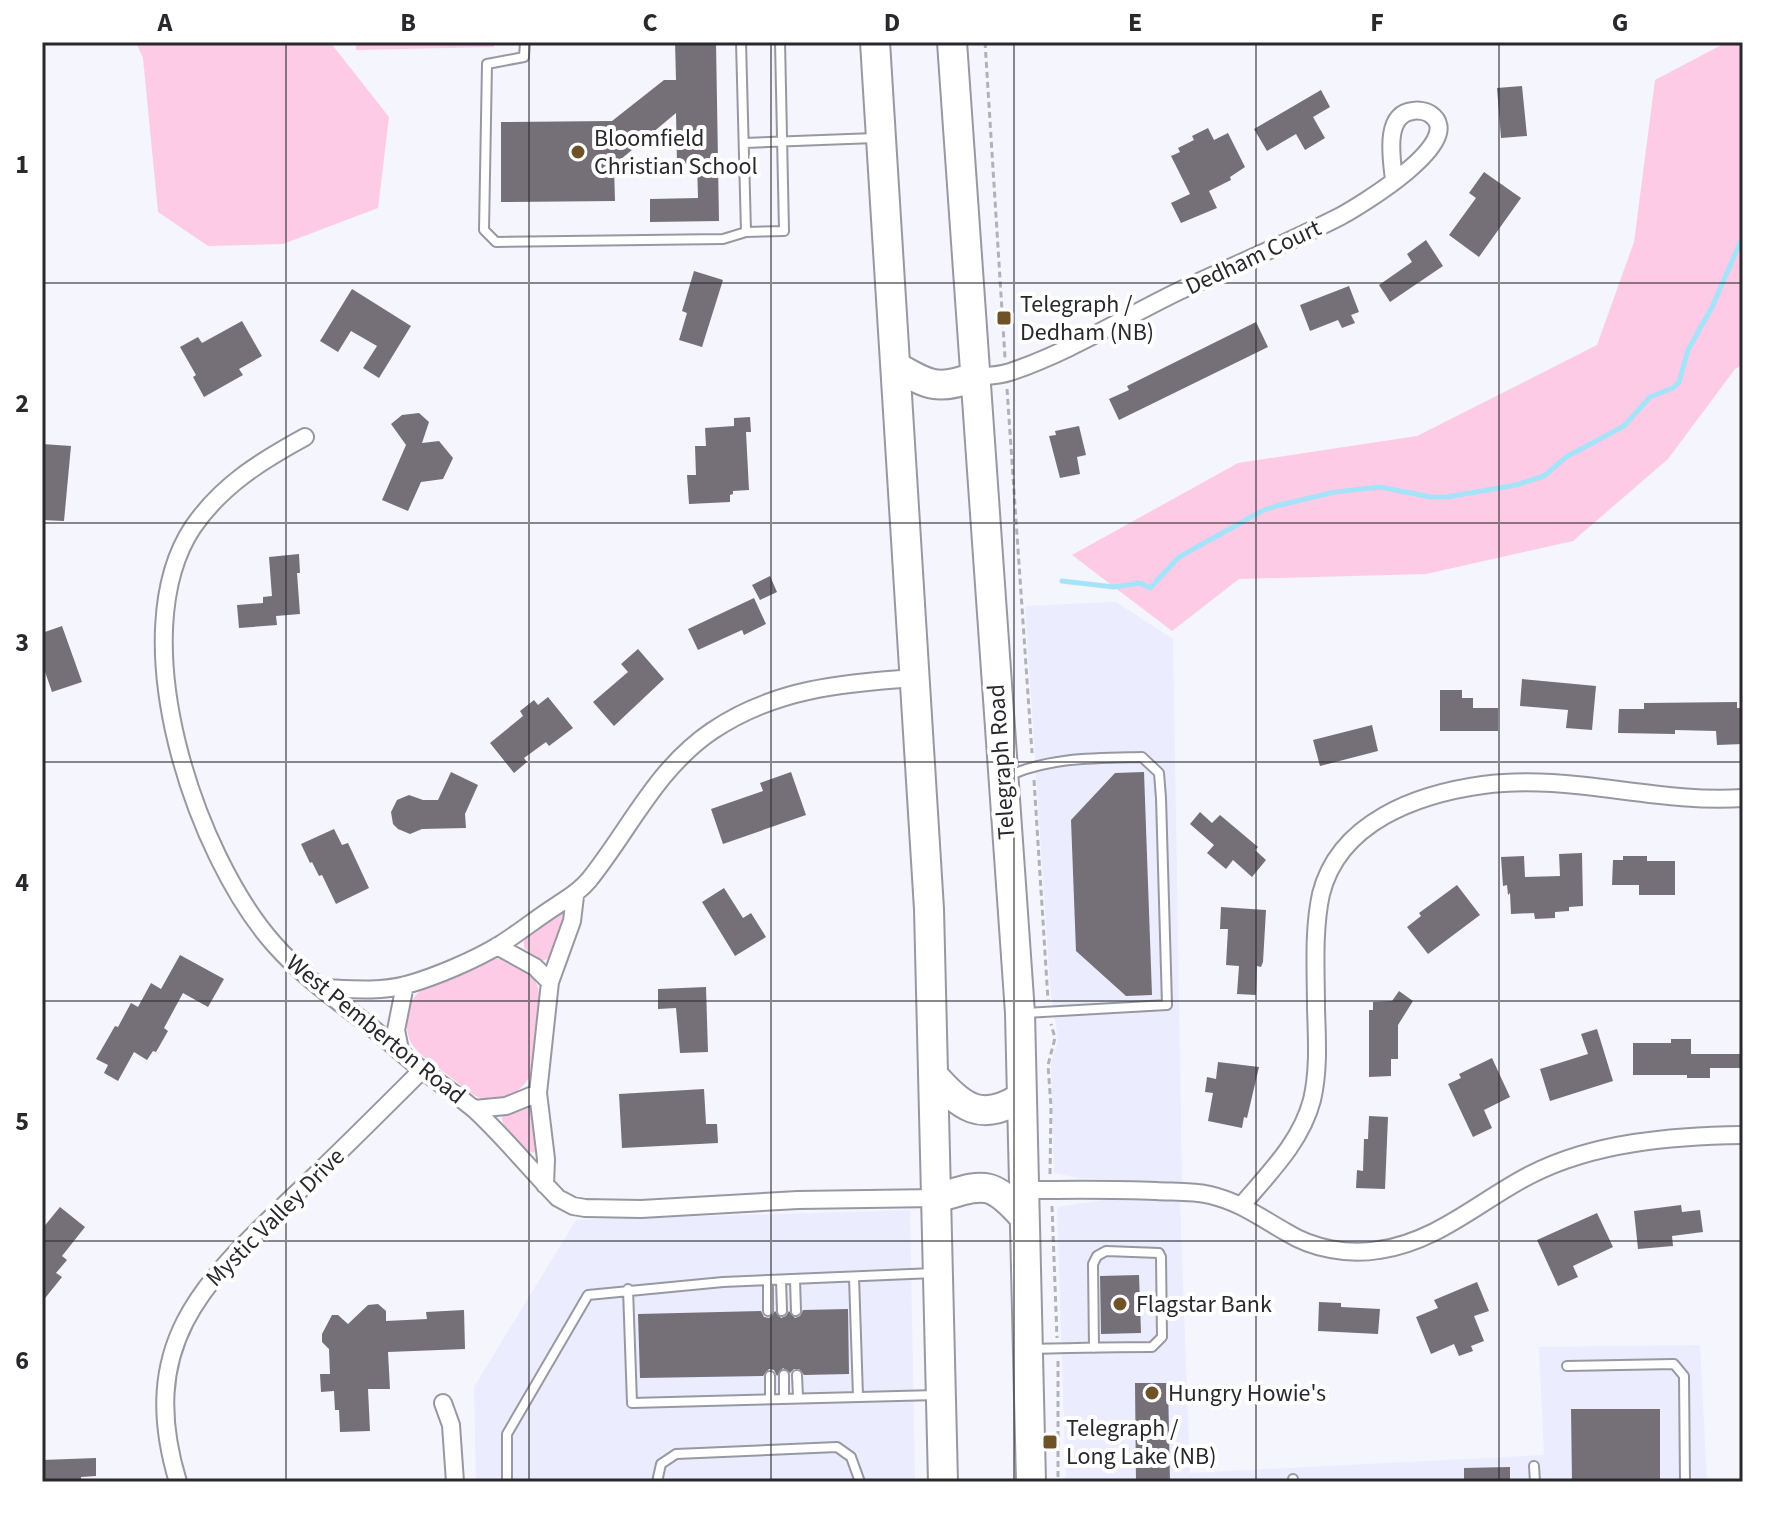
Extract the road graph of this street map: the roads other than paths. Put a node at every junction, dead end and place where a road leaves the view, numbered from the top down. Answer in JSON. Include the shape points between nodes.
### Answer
{"nodes":[{"id":1,"x":525,"y":42,"type":"edge"},
{"id":2,"x":741,"y":42,"type":"edge"},
{"id":3,"x":780,"y":42,"type":"edge"},
{"id":4,"x":875,"y":42,"type":"edge"},
{"id":5,"x":952,"y":42,"type":"edge"},
{"id":6,"x":882,"y":137,"type":"junction"},
{"id":7,"x":782,"y":142,"type":"junction"},
{"id":8,"x":744,"y":143,"type":"junction"},
{"id":9,"x":1394,"y":180,"type":"dead end"},
{"id":10,"x":746,"y":232,"type":"junction"},
{"id":11,"x":897,"y":367,"type":"junction"},
{"id":12,"x":974,"y":377,"type":"junction"},
{"id":13,"x":305,"y":437,"type":"dead end"},
{"id":14,"x":915,"y":678,"type":"junction"},
{"id":15,"x":1002,"y":779,"type":"junction"},
{"id":16,"x":1743,"y":798,"type":"edge"},
{"id":17,"x":575,"y":896,"type":"junction"},
{"id":18,"x":497,"y":946,"type":"junction"},
{"id":19,"x":550,"y":982,"type":"junction"},
{"id":20,"x":405,"y":985,"type":"junction"},
{"id":21,"x":321,"y":988,"type":"junction"},
{"id":22,"x":1020,"y":1013,"type":"junction"},
{"id":23,"x":400,"y":1050,"type":"junction"},
{"id":24,"x":422,"y":1070,"type":"junction"},
{"id":25,"x":934,"y":1076,"type":"junction"},
{"id":26,"x":538,"y":1093,"type":"junction"},
{"id":27,"x":1020,"y":1098,"type":"junction"},
{"id":28,"x":474,"y":1109,"type":"junction"},
{"id":29,"x":1743,"y":1135,"type":"edge"},
{"id":30,"x":545,"y":1185,"type":"junction"},
{"id":31,"x":936,"y":1198,"type":"junction"},
{"id":32,"x":1023,"y":1203,"type":"junction"},
{"id":33,"x":1242,"y":1205,"type":"junction"},
{"id":34,"x":938,"y":1273,"type":"junction"},
{"id":35,"x":854,"y":1277,"type":"junction"},
{"id":36,"x":781,"y":1280,"type":"junction"},
{"id":37,"x":795,"y":1280,"type":"junction"},
{"id":38,"x":768,"y":1281,"type":"junction"},
{"id":39,"x":628,"y":1289,"type":"junction"},
{"id":40,"x":768,"y":1311,"type":"dead end"},
{"id":41,"x":782,"y":1311,"type":"dead end"},
{"id":42,"x":796,"y":1311,"type":"dead end"},
{"id":43,"x":1094,"y":1348,"type":"junction"},
{"id":44,"x":1028,"y":1349,"type":"junction"},
{"id":45,"x":1567,"y":1366,"type":"dead end"},
{"id":46,"x":784,"y":1375,"type":"dead end"},
{"id":47,"x":797,"y":1375,"type":"dead end"},
{"id":48,"x":770,"y":1376,"type":"dead end"},
{"id":49,"x":942,"y":1395,"type":"junction"},
{"id":50,"x":858,"y":1396,"type":"junction"},
{"id":51,"x":798,"y":1397,"type":"junction"},
{"id":52,"x":770,"y":1398,"type":"junction"},
{"id":53,"x":784,"y":1398,"type":"junction"},
{"id":54,"x":443,"y":1403,"type":"dead end"},
{"id":55,"x":1534,"y":1466,"type":"dead end"},
{"id":56,"x":178,"y":1482,"type":"edge"},
{"id":57,"x":455,"y":1482,"type":"edge"},
{"id":58,"x":507,"y":1482,"type":"edge"},
{"id":59,"x":657,"y":1482,"type":"edge"},
{"id":60,"x":860,"y":1482,"type":"edge"},
{"id":61,"x":943,"y":1482,"type":"edge"},
{"id":62,"x":1031,"y":1482,"type":"edge"},
{"id":63,"x":1535,"y":1482,"type":"edge"},
{"id":64,"x":1685,"y":1482,"type":"edge"}],
"edges":[{"from":1,"to":10,"type":"lane","via":[[524,57],[487,64],[484,230],[496,242],[723,239]]},
{"from":2,"to":8,"type":"lane"},
{"from":3,"to":7,"type":"lane"},
{"from":4,"to":6,"type":"highway"},
{"from":5,"to":12,"type":"highway","name":"Telegraph Road"},
{"from":6,"to":7,"type":"lane"},
{"from":6,"to":11,"type":"highway"},
{"from":7,"to":8,"type":"lane"},
{"from":7,"to":10,"type":"lane","via":[[784,231]]},
{"from":8,"to":10,"type":"lane"},
{"from":9,"to":12,"type":"street","name":"Dedham Court","via":[[1341,216],[1045,358],[1006,373]]},
{"from":11,"to":12,"type":"highway","via":[[939,386]]},
{"from":11,"to":14,"type":"highway"},
{"from":12,"to":15,"type":"highway","name":"Telegraph Road"},
{"from":13,"to":21,"type":"street","name":"West Pemberton Road","via":[[238,478],[193,528],[169,588],[165,657],[178,747],[228,878],[258,925]]},
{"from":14,"to":17,"type":"street","via":[[797,692],[723,724],[681,756],[654,786]]},
{"from":14,"to":25,"type":"highway"},
{"from":15,"to":22,"type":"highway","name":"Telegraph Road"},
{"from":15,"to":22,"type":"lane","via":[[1034,765],[1142,757],[1159,773],[1161,798],[1167,1005]]},
{"from":16,"to":33,"type":"street","via":[[1672,798],[1501,783],[1418,799],[1358,835],[1333,863],[1321,895],[1312,1099],[1294,1140]]},
{"from":17,"to":18,"type":"street"},
{"from":17,"to":19,"type":"street","via":[[572,921]]},
{"from":18,"to":19,"type":"street"},
{"from":18,"to":20,"type":"street"},
{"from":19,"to":26,"type":"street"},
{"from":20,"to":21,"type":"street"},
{"from":20,"to":23,"type":"street","via":[[396,1030]]},
{"from":21,"to":23,"type":"street","name":"West Pemberton Road"},
{"from":22,"to":27,"type":"highway","name":"Telegraph Road"},
{"from":23,"to":24,"type":"street","name":"West Pemberton Road"},
{"from":24,"to":28,"type":"street","name":"West Pemberton Road"},
{"from":24,"to":56,"type":"street","name":"Mystic Valley Drive","via":[[231,1255],[194,1303],[175,1345],[166,1391],[169,1449]]},
{"from":25,"to":27,"type":"highway","via":[[961,1104],[978,1111],[1007,1107]]},
{"from":25,"to":31,"type":"highway"},
{"from":26,"to":28,"type":"street","via":[[506,1106]]},
{"from":26,"to":30,"type":"street"},
{"from":27,"to":32,"type":"highway","name":"Telegraph Road"},
{"from":28,"to":30,"type":"street","name":"West Pemberton Road"},
{"from":29,"to":33,"type":"street","via":[[1664,1139],[1558,1162],[1441,1229],[1379,1250],[1311,1244]]},
{"from":30,"to":31,"type":"street","name":"West Pemberton Road","via":[[558,1198],[585,1208]]},
{"from":31,"to":32,"type":"highway","via":[[990,1188]]},
{"from":31,"to":34,"type":"highway"},
{"from":32,"to":33,"type":"street","via":[[1183,1192]]},
{"from":32,"to":44,"type":"highway","name":"Telegraph Road"},
{"from":34,"to":35,"type":"lane"},
{"from":34,"to":49,"type":"highway"},
{"from":35,"to":37,"type":"lane"},
{"from":35,"to":50,"type":"lane"},
{"from":36,"to":37,"type":"lane"},
{"from":36,"to":38,"type":"lane"},
{"from":36,"to":41,"type":"lane"},
{"from":37,"to":42,"type":"lane"},
{"from":38,"to":39,"type":"lane"},
{"from":38,"to":40,"type":"lane"},
{"from":39,"to":52,"type":"lane","via":[[632,1403]]},
{"from":39,"to":58,"type":"lane","via":[[588,1295],[571,1322],[507,1434]]},
{"from":43,"to":43,"type":"lane","via":[[1152,1347],[1162,1337],[1159,1253],[1106,1251],[1097,1256]]},
{"from":43,"to":44,"type":"lane"},
{"from":44,"to":62,"type":"highway","name":"Telegraph Road"},
{"from":45,"to":64,"type":"lane","via":[[1674,1364],[1680,1369]]},
{"from":46,"to":53,"type":"lane"},
{"from":47,"to":51,"type":"lane"},
{"from":48,"to":52,"type":"lane"},
{"from":49,"to":50,"type":"lane"},
{"from":49,"to":61,"type":"highway"},
{"from":50,"to":51,"type":"lane"},
{"from":51,"to":53,"type":"lane"},
{"from":52,"to":53,"type":"lane"},
{"from":54,"to":57,"type":"street","via":[[451,1425]]},
{"from":55,"to":63,"type":"lane"},
{"from":59,"to":60,"type":"lane","via":[[661,1464],[676,1454],[837,1447],[851,1457]]}]}
